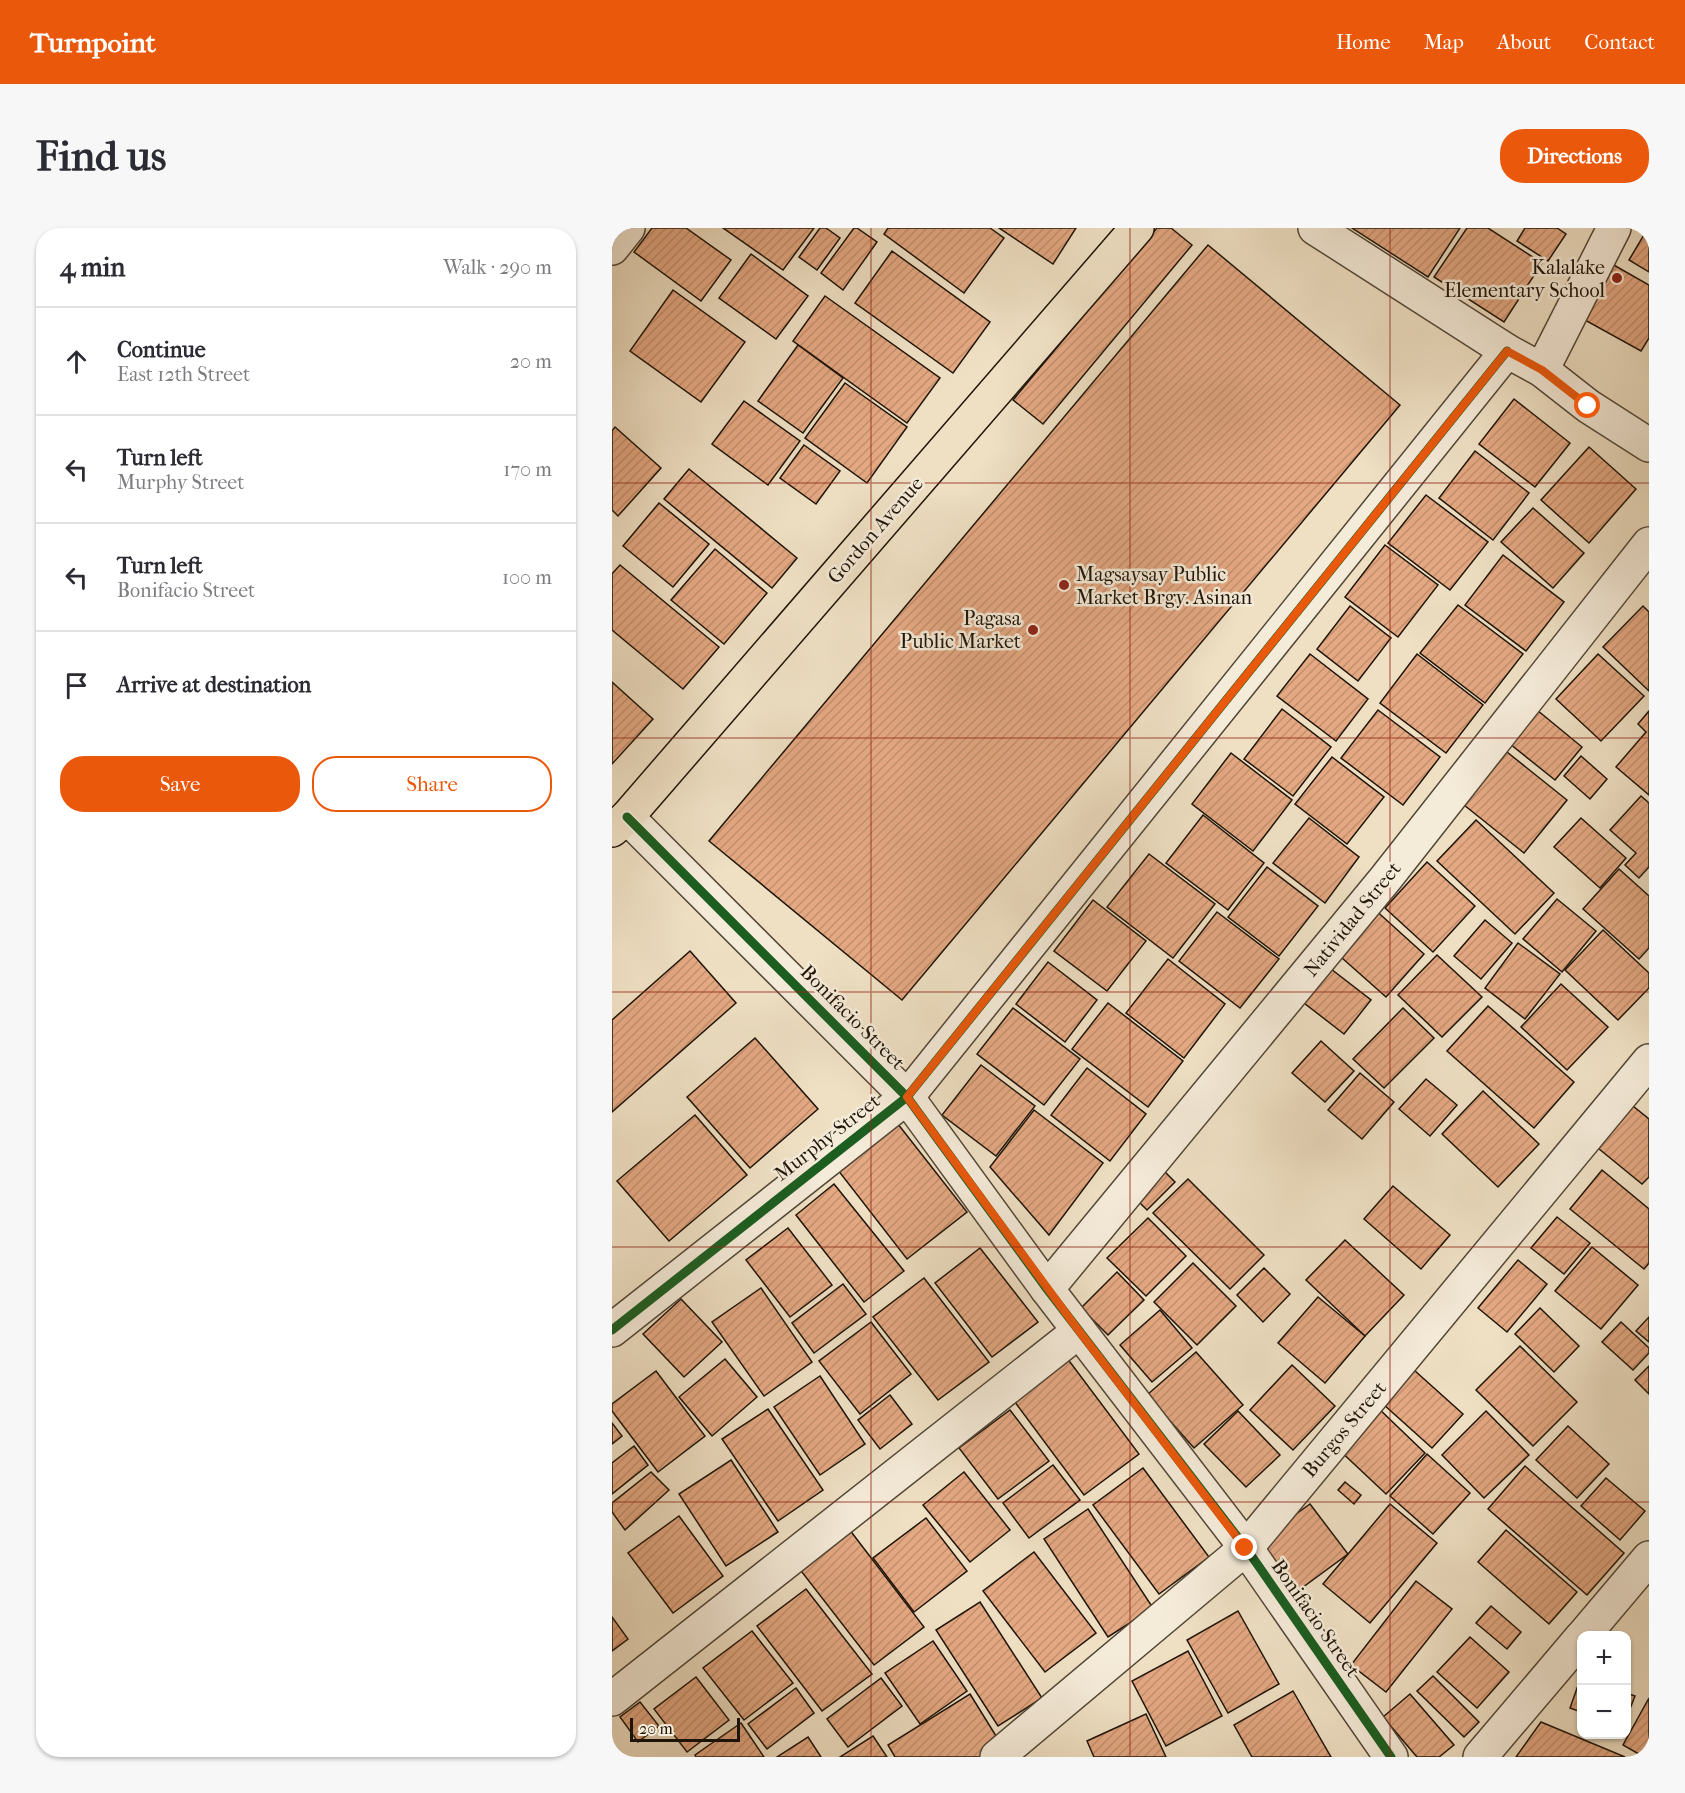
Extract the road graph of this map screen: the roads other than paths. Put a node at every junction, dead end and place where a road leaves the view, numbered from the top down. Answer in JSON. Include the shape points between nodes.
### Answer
{"nodes":[{"id":1,"x":628,"y":228,"type":"edge"},
{"id":2,"x":1137,"y":228,"type":"edge"},
{"id":3,"x":1315,"y":228,"type":"edge"},
{"id":4,"x":1614,"y":228,"type":"edge"},
{"id":5,"x":612,"y":248,"type":"edge"},
{"id":6,"x":1507,"y":351,"type":"junction"},
{"id":7,"x":1542,"y":370,"type":"junction"},
{"id":8,"x":1649,"y":445,"type":"edge"},
{"id":9,"x":1649,"y":544,"type":"edge"},
{"id":10,"x":620,"y":824,"type":"edge"},
{"id":11,"x":1649,"y":1060,"type":"edge"},
{"id":12,"x":907,"y":1097,"type":"junction"},
{"id":13,"x":1047,"y":1289,"type":"junction"},
{"id":14,"x":612,"y":1330,"type":"edge"},
{"id":15,"x":1079,"y":1331,"type":"junction"},
{"id":16,"x":1245,"y":1548,"type":"junction"},
{"id":17,"x":1649,"y":1558,"type":"edge"},
{"id":18,"x":1587,"y":1631,"type":"edge"},
{"id":19,"x":1577,"y":1643,"type":"edge"},
{"id":20,"x":612,"y":1700,"type":"edge"},
{"id":21,"x":997,"y":1757,"type":"edge"},
{"id":22,"x":1391,"y":1757,"type":"edge"},
{"id":23,"x":1480,"y":1757,"type":"edge"}],
"edges":[{"from":1,"to":5,"type":"street"},
{"from":2,"to":10,"type":"main road","name":"Gordon Avenue"},
{"from":3,"to":6,"type":"street"},
{"from":4,"to":7,"type":"street"},
{"from":6,"to":7,"type":"street"},
{"from":6,"to":12,"type":"street","name":"Murphy Street"},
{"from":7,"to":8,"type":"street","via":[[1588,406]]},
{"from":9,"to":13,"type":"street","name":"Natividad Street","via":[[1386,878]]},
{"from":10,"to":12,"type":"street","name":"Bonifacio Street"},
{"from":11,"to":16,"type":"street","name":"Burgos Street"},
{"from":12,"to":13,"type":"street","name":"Bonifacio Street"},
{"from":12,"to":14,"type":"street","name":"Murphy Street"},
{"from":13,"to":15,"type":"street","name":"Bonifacio Street"},
{"from":15,"to":16,"type":"street","name":"Bonifacio Street"},
{"from":15,"to":20,"type":"street"},
{"from":16,"to":21,"type":"street","name":"Burgos Street"},
{"from":16,"to":22,"type":"street","name":"Bonifacio Street"},
{"from":17,"to":18,"type":"street"},
{"from":19,"to":23,"type":"street"}]}
